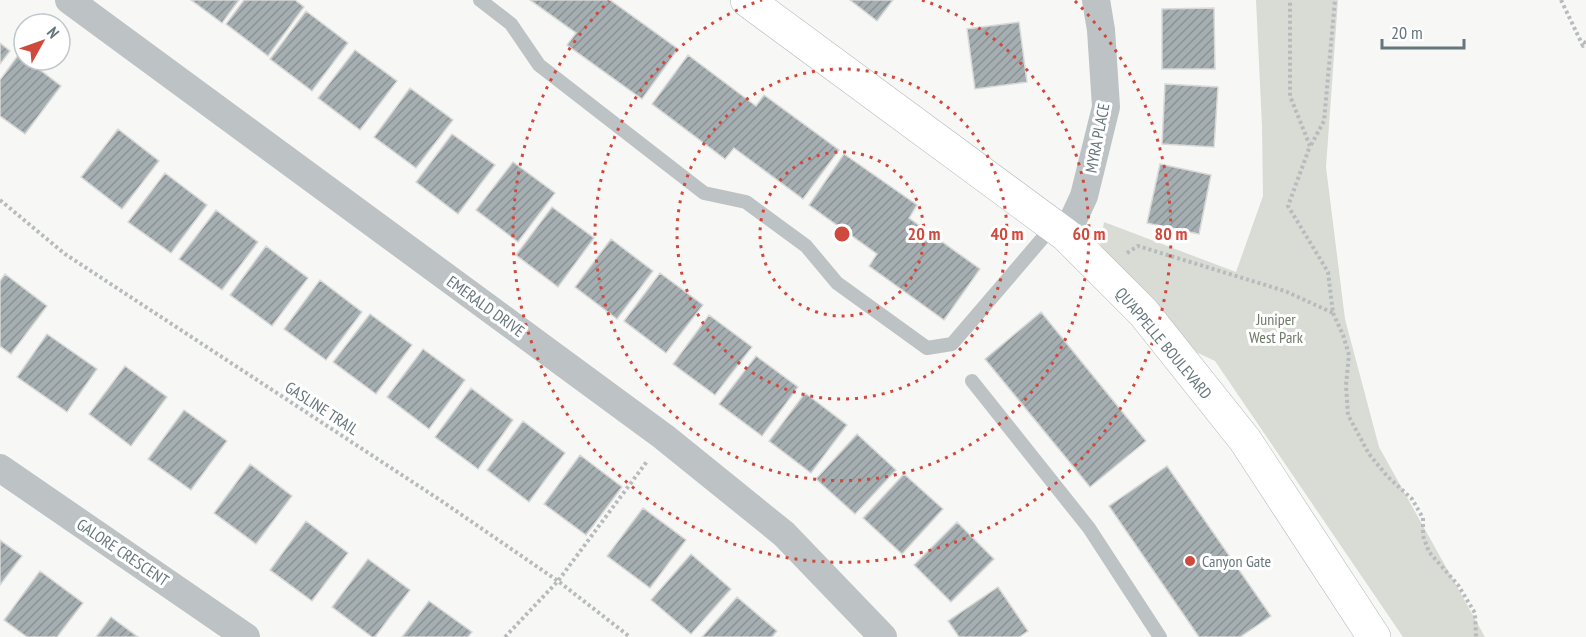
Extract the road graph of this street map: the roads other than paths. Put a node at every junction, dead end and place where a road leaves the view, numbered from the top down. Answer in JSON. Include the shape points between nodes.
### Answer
{"nodes":[{"id":1,"x":69,"y":0,"type":"edge"},
{"id":2,"x":480,"y":0,"type":"edge"},
{"id":3,"x":747,"y":0,"type":"edge"},
{"id":4,"x":1096,"y":0,"type":"edge"},
{"id":5,"x":1059,"y":230,"type":"junction"},
{"id":6,"x":972,"y":381,"type":"dead end"},
{"id":7,"x":0,"y":468,"type":"edge"},
{"id":8,"x":246,"y":637,"type":"edge"},
{"id":9,"x":883,"y":637,"type":"edge"},
{"id":10,"x":1160,"y":637,"type":"edge"},
{"id":11,"x":1374,"y":637,"type":"edge"}],
"edges":[{"from":1,"to":9,"type":"street","name":"EMERALD DRIVE","via":[[664,437],[784,534]]},
{"from":2,"to":5,"type":"lane","via":[[511,24],[539,65],[704,193],[746,202],[807,246],[837,283],[927,348],[952,344]]},
{"from":3,"to":5,"type":"street","name":"QU'APPELLE BOULEVARD"},
{"from":4,"to":5,"type":"street","name":"MYRA PLACE","via":[[1106,107],[1084,196]]},
{"from":5,"to":11,"type":"street","name":"QU'APPELLE BOULEVARD","via":[[1143,312],[1245,440]]},
{"from":6,"to":10,"type":"lane","via":[[1089,528]]},
{"from":7,"to":8,"type":"street","name":"GALORE CRESCENT"}]}
